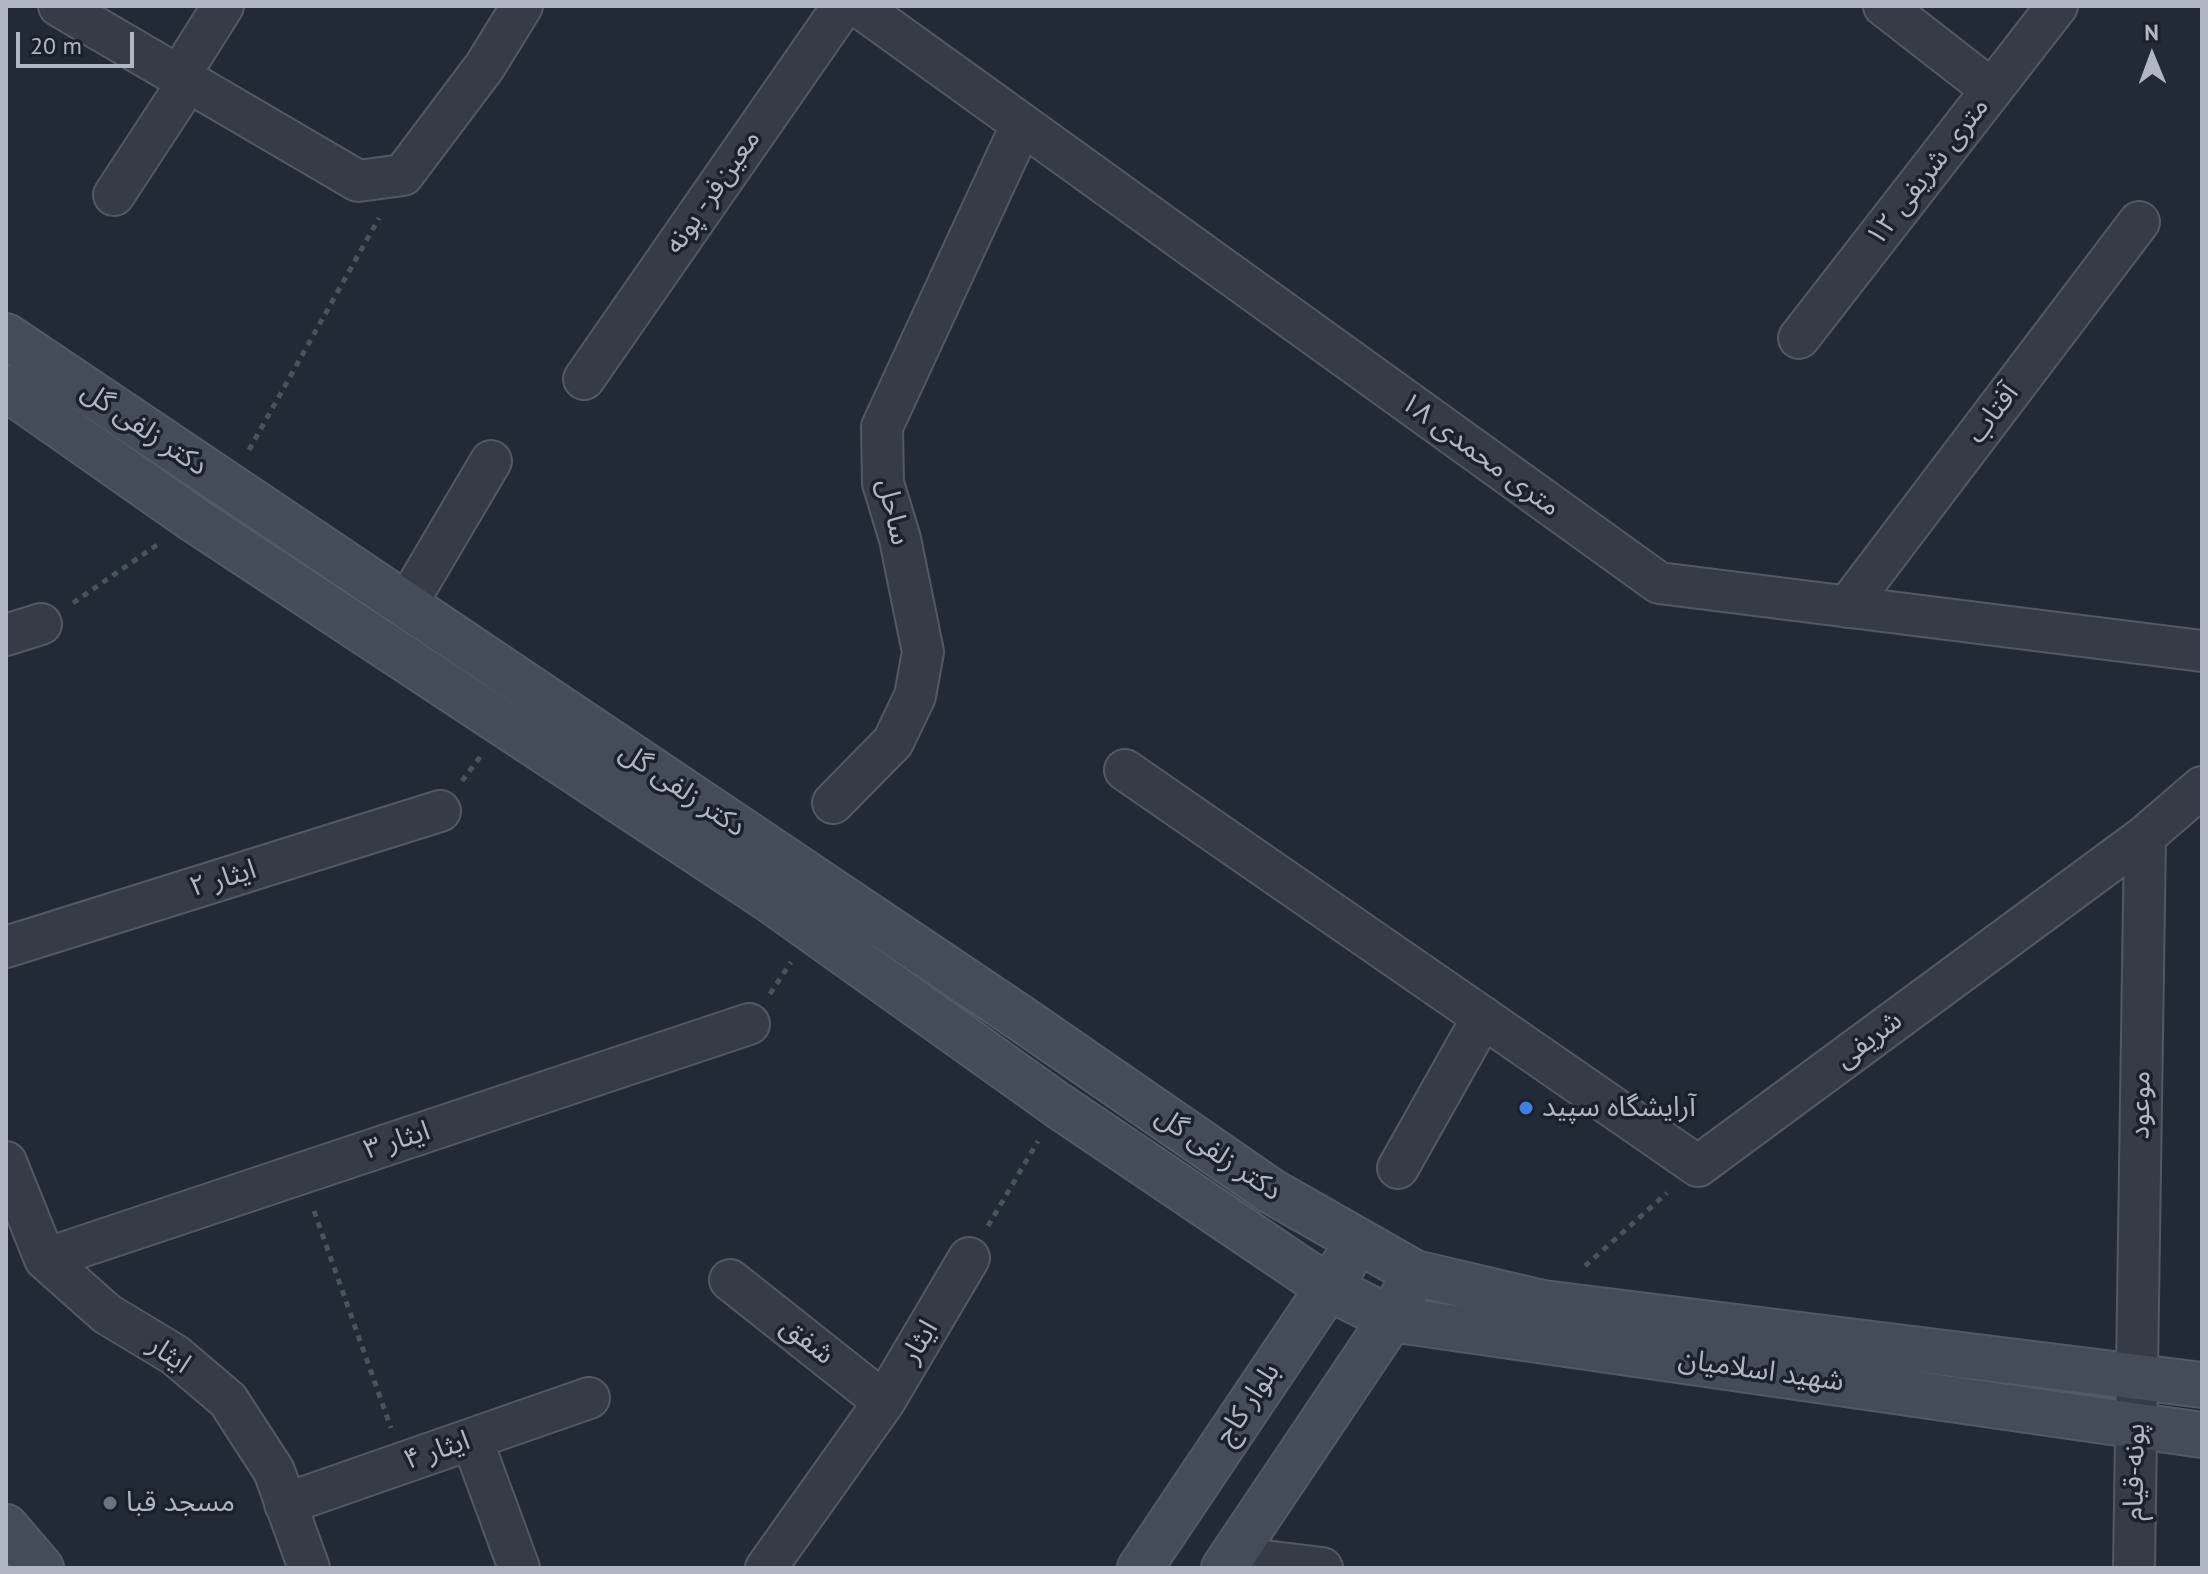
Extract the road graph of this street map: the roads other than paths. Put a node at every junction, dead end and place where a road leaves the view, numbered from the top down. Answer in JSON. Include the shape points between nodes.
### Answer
{"nodes":[{"id":1,"x":59,"y":6,"type":"edge"},
{"id":2,"x":223,"y":6,"type":"edge"},
{"id":3,"x":522,"y":6,"type":"edge"},
{"id":4,"x":843,"y":6,"type":"edge"},
{"id":5,"x":858,"y":6,"type":"edge"},
{"id":6,"x":1884,"y":6,"type":"edge"},
{"id":7,"x":2057,"y":6,"type":"edge"},
{"id":8,"x":183,"y":79,"type":"junction"},
{"id":9,"x":1992,"y":90,"type":"junction"},
{"id":10,"x":1022,"y":124,"type":"junction"},
{"id":11,"x":114,"y":195,"type":"dead end"},
{"id":12,"x":2139,"y":222,"type":"dead end"},
{"id":13,"x":6,"y":336,"type":"edge"},
{"id":14,"x":1799,"y":338,"type":"dead end"},
{"id":15,"x":584,"y":379,"type":"dead end"},
{"id":16,"x":6,"y":388,"type":"edge"},
{"id":17,"x":491,"y":461,"type":"dead end"},
{"id":18,"x":406,"y":605,"type":"junction"},
{"id":19,"x":1847,"y":607,"type":"junction"},
{"id":20,"x":2202,"y":651,"type":"edge"},
{"id":21,"x":1125,"y":770,"type":"dead end"},
{"id":22,"x":2202,"y":787,"type":"edge"},
{"id":23,"x":833,"y":803,"type":"dead end"},
{"id":24,"x":440,"y":811,"type":"road end"},
{"id":25,"x":2145,"y":836,"type":"junction"},
{"id":26,"x":6,"y":947,"type":"edge"},
{"id":27,"x":1483,"y":1017,"type":"junction"},
{"id":28,"x":749,"y":1024,"type":"road end"},
{"id":29,"x":6,"y":1162,"type":"edge"},
{"id":30,"x":1398,"y":1168,"type":"dead end"},
{"id":31,"x":1359,"y":1242,"type":"junction"},
{"id":32,"x":969,"y":1258,"type":"road end"},
{"id":33,"x":45,"y":1259,"type":"junction"},
{"id":34,"x":1415,"y":1273,"type":"junction"},
{"id":35,"x":730,"y":1280,"type":"dead end"},
{"id":36,"x":1327,"y":1287,"type":"junction"},
{"id":37,"x":1391,"y":1319,"type":"junction"},
{"id":38,"x":2137,"y":1375,"type":"junction"},
{"id":39,"x":2202,"y":1385,"type":"edge"},
{"id":40,"x":589,"y":1398,"type":"dead end"},
{"id":41,"x":884,"y":1402,"type":"junction"},
{"id":42,"x":2135,"y":1424,"type":"junction"},
{"id":43,"x":2202,"y":1435,"type":"edge"},
{"id":44,"x":472,"y":1440,"type":"junction"},
{"id":45,"x":285,"y":1504,"type":"junction"},
{"id":46,"x":6,"y":1527,"type":"edge"},
{"id":47,"x":1228,"y":1562,"type":"edge"},
{"id":48,"x":41,"y":1568,"type":"edge"},
{"id":49,"x":309,"y":1568,"type":"edge"},
{"id":50,"x":519,"y":1568,"type":"edge"},
{"id":51,"x":766,"y":1568,"type":"edge"},
{"id":52,"x":1140,"y":1568,"type":"edge"},
{"id":53,"x":1322,"y":1568,"type":"edge"},
{"id":54,"x":2134,"y":1568,"type":"edge"}],
"edges":[{"from":1,"to":8,"type":"street"},
{"from":2,"to":8,"type":"street"},
{"from":3,"to":8,"type":"street","via":[[485,66],[403,175],[358,181]]},
{"from":4,"to":15,"type":"street","name":"معین‌فر- پونه"},
{"from":5,"to":10,"type":"street","name":"۱۸ متری محمدی"},
{"from":6,"to":9,"type":"street"},
{"from":7,"to":9,"type":"street","name":"۱۲ متری شریفی"},
{"from":8,"to":11,"type":"street"},
{"from":9,"to":14,"type":"street","name":"۱۲ متری شریفی"},
{"from":10,"to":19,"type":"street","name":"۱۸ متری محمدی","via":[[1659,583]]},
{"from":10,"to":23,"type":"street","name":"ساحل","via":[[882,427],[883,483],[923,652],[915,696],[893,742]]},
{"from":12,"to":19,"type":"street","name":"آفتاب"},
{"from":13,"to":18,"type":"main road","name":"دکتر زلفی گل"},
{"from":16,"to":36,"type":"main road","name":"دکتر زلفی گل","via":[[193,519],[813,931]]},
{"from":17,"to":18,"type":"street"},
{"from":18,"to":31,"type":"main road","name":"دکتر زلفی گل","via":[[1271,1191]]},
{"from":19,"to":20,"type":"street","name":"۱۸ متری محمدی"},
{"from":21,"to":27,"type":"street"},
{"from":22,"to":25,"type":"street","name":"شریفی"},
{"from":24,"to":26,"type":"street","name":"ایثار ۲"},
{"from":25,"to":27,"type":"street","name":"شریفی","via":[[1698,1166]]},
{"from":25,"to":38,"type":"street","name":"موعود"},
{"from":27,"to":30,"type":"street"},
{"from":28,"to":33,"type":"street","name":"ایثار ۳"},
{"from":29,"to":33,"type":"street","name":"ایثار"},
{"from":31,"to":34,"type":"main road","name":"شهید اسلامیان"},
{"from":31,"to":36,"type":"main road","name":"بلوار کاج"},
{"from":32,"to":41,"type":"street","name":"ایثار"},
{"from":33,"to":45,"type":"street","name":"ایثار","via":[[107,1314],[175,1355],[228,1400],[274,1471]]},
{"from":34,"to":37,"type":"main road"},
{"from":34,"to":38,"type":"main road","name":"شهید اسلامیان","via":[[1543,1303]]},
{"from":35,"to":41,"type":"street","name":"شفق"},
{"from":36,"to":37,"type":"main road","name":"شهید اسلامیان"},
{"from":36,"to":52,"type":"main road","name":"بلوار کاج"},
{"from":37,"to":42,"type":"main road","name":"شهید اسلامیان"},
{"from":37,"to":47,"type":"main road"},
{"from":38,"to":39,"type":"main road","name":"شهید اسلامیان"},
{"from":38,"to":42,"type":"street","name":"پونه-قیام"},
{"from":40,"to":44,"type":"street","name":"ایثار ۴"},
{"from":41,"to":51,"type":"street","name":"ایثار"},
{"from":42,"to":43,"type":"main road","name":"شهید اسلامیان"},
{"from":42,"to":54,"type":"street","name":"پونه-قیام"},
{"from":44,"to":45,"type":"street","name":"ایثار ۴"},
{"from":44,"to":50,"type":"street"},
{"from":45,"to":49,"type":"street","name":"ایثار"},
{"from":46,"to":48,"type":"main road"},
{"from":47,"to":53,"type":"street"}]}
